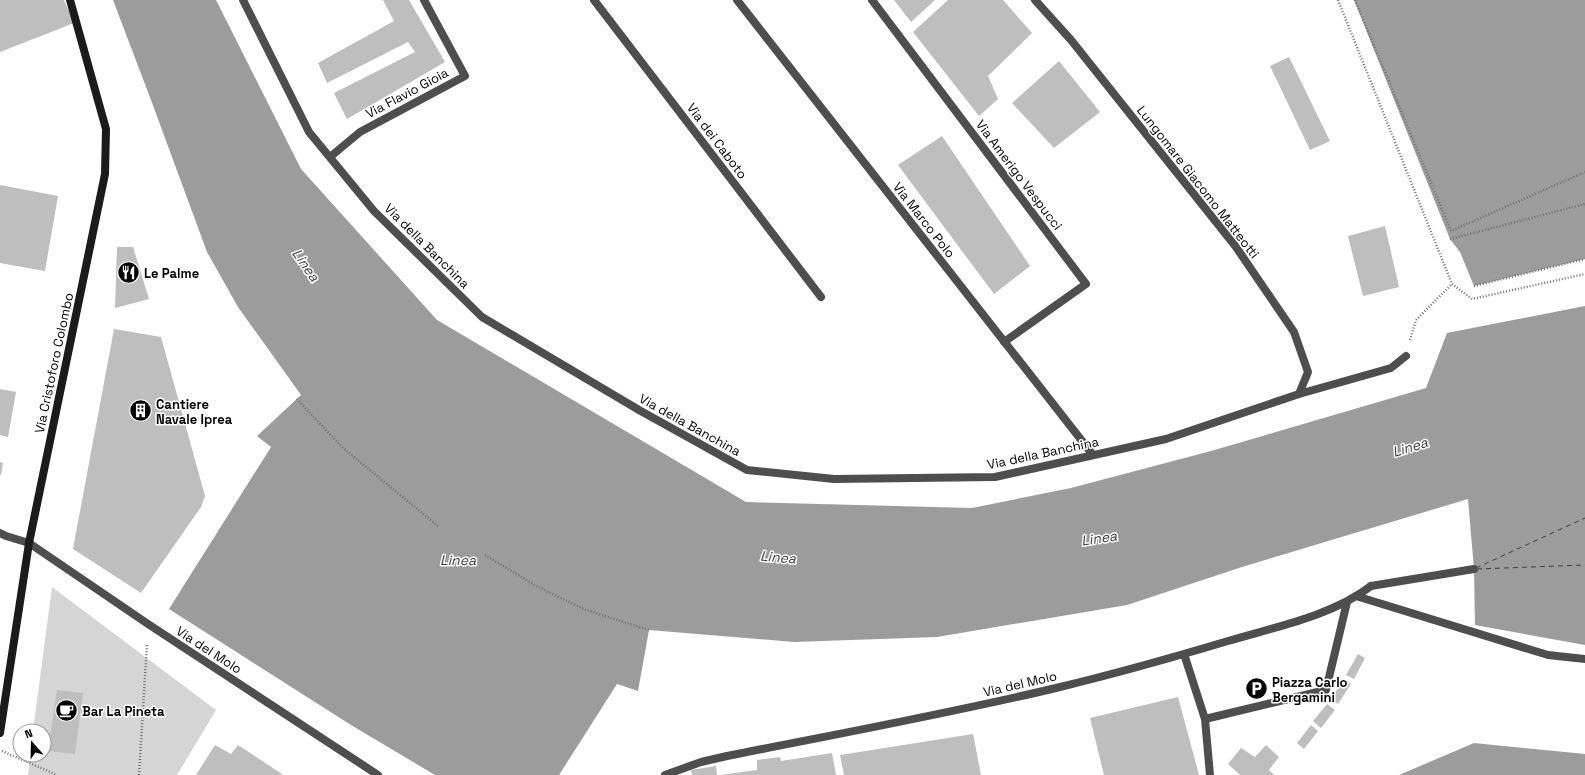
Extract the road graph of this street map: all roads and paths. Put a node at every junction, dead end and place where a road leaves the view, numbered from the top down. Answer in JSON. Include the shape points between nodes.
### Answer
{"nodes":[{"id":1,"x":70,"y":0,"type":"edge"},
{"id":2,"x":243,"y":0,"type":"edge"},
{"id":3,"x":424,"y":0,"type":"edge"},
{"id":4,"x":594,"y":0,"type":"edge"},
{"id":5,"x":737,"y":0,"type":"edge"},
{"id":6,"x":872,"y":0,"type":"edge"},
{"id":7,"x":1036,"y":0,"type":"edge"},
{"id":8,"x":1338,"y":0,"type":"edge"},
{"id":9,"x":1355,"y":0,"type":"edge"},
{"id":10,"x":330,"y":157,"type":"junction"},
{"id":11,"x":1585,"y":172,"type":"edge"},
{"id":12,"x":1585,"y":204,"type":"edge"},
{"id":13,"x":1450,"y":239,"type":"dead end"},
{"id":14,"x":1585,"y":259,"type":"edge"},
{"id":15,"x":1585,"y":274,"type":"edge"},
{"id":16,"x":1452,"y":284,"type":"junction"},
{"id":17,"x":1474,"y":286,"type":"dead end"},
{"id":18,"x":821,"y":297,"type":"dead end"},
{"id":19,"x":1004,"y":342,"type":"junction"},
{"id":20,"x":1406,"y":356,"type":"joint"},
{"id":21,"x":1299,"y":394,"type":"junction"},
{"id":22,"x":297,"y":399,"type":"dead end"},
{"id":23,"x":1093,"y":455,"type":"junction"},
{"id":24,"x":439,"y":526,"type":"dead end"},
{"id":25,"x":2,"y":536,"type":"edge"},
{"id":26,"x":29,"y":543,"type":"junction"},
{"id":27,"x":485,"y":554,"type":"dead end"},
{"id":28,"x":1474,"y":569,"type":"dead end"},
{"id":29,"x":1356,"y":596,"type":"junction"},
{"id":30,"x":1347,"y":602,"type":"junction"},
{"id":31,"x":148,"y":624,"type":"junction"},
{"id":32,"x":649,"y":630,"type":"dead end"},
{"id":33,"x":1184,"y":654,"type":"junction"},
{"id":34,"x":1585,"y":659,"type":"edge"},
{"id":35,"x":1205,"y":719,"type":"junction"},
{"id":36,"x":0,"y":733,"type":"edge"},
{"id":37,"x":0,"y":750,"type":"edge"},
{"id":38,"x":374,"y":774,"type":"edge"},
{"id":39,"x":56,"y":775,"type":"edge"},
{"id":40,"x":139,"y":775,"type":"edge"},
{"id":41,"x":665,"y":775,"type":"edge"},
{"id":42,"x":1210,"y":775,"type":"edge"}],
"edges":[{"from":1,"to":26,"type":"street","name":"Via Cristoforo Colombo","via":[[106,129],[105,174]]},
{"from":2,"to":10,"type":"street","name":"Via della Banchina","via":[[310,132]]},
{"from":3,"to":10,"type":"street","name":"Via Flavio Gioia","via":[[465,76],[360,132]]},
{"from":4,"to":18,"type":"street","name":"Via dei Caboto"},
{"from":5,"to":19,"type":"street","name":"Via Marco Polo"},
{"from":6,"to":19,"type":"street","name":"Via Amerigo Vespucci","via":[[1086,284]]},
{"from":7,"to":21,"type":"street","name":"Lungomare Giacomo Matteotti","via":[[1076,46],[1236,247],[1294,332],[1308,372]]},
{"from":8,"to":16,"type":"path"},
{"from":9,"to":11,"type":"path","via":[[1452,231]]},
{"from":10,"to":23,"type":"street","name":"Via della Banchina","via":[[374,211],[482,317],[639,410],[747,470],[834,479],[995,477]]},
{"from":12,"to":13,"type":"path"},
{"from":14,"to":17,"type":"path"},
{"from":15,"to":16,"type":"path","via":[[1472,299]]},
{"from":16,"to":20,"type":"path","via":[[1416,320]]},
{"from":19,"to":23,"type":"street","name":"Via Marco Polo"},
{"from":20,"to":21,"type":"street","name":"Via della Banchina","via":[[1391,368]]},
{"from":21,"to":23,"type":"street","name":"Via della Banchina","via":[[1166,439]]},
{"from":22,"to":24,"type":"path","via":[[342,447]]},
{"from":25,"to":26,"type":"street","name":"Via del Molo"},
{"from":26,"to":31,"type":"street","name":"Via del Molo"},
{"from":26,"to":36,"type":"street","name":"Via Cristoforo Colombo"},
{"from":27,"to":32,"type":"path","via":[[538,587],[586,610]]},
{"from":28,"to":29,"type":"street","name":"Via del Molo","via":[[1371,586]]},
{"from":29,"to":30,"type":"street","name":"Via del Molo"},
{"from":29,"to":34,"type":"street","via":[[1548,655]]},
{"from":30,"to":33,"type":"street","name":"Via del Molo","via":[[1312,616]]},
{"from":30,"to":35,"type":"street","via":[[1326,690]]},
{"from":31,"to":38,"type":"street","name":"Via del Molo"},
{"from":31,"to":40,"type":"path"},
{"from":33,"to":35,"type":"street"},
{"from":33,"to":41,"type":"street","name":"Via del Molo","via":[[1020,696],[714,759]]},
{"from":35,"to":42,"type":"street"},
{"from":37,"to":39,"type":"path"}]}
